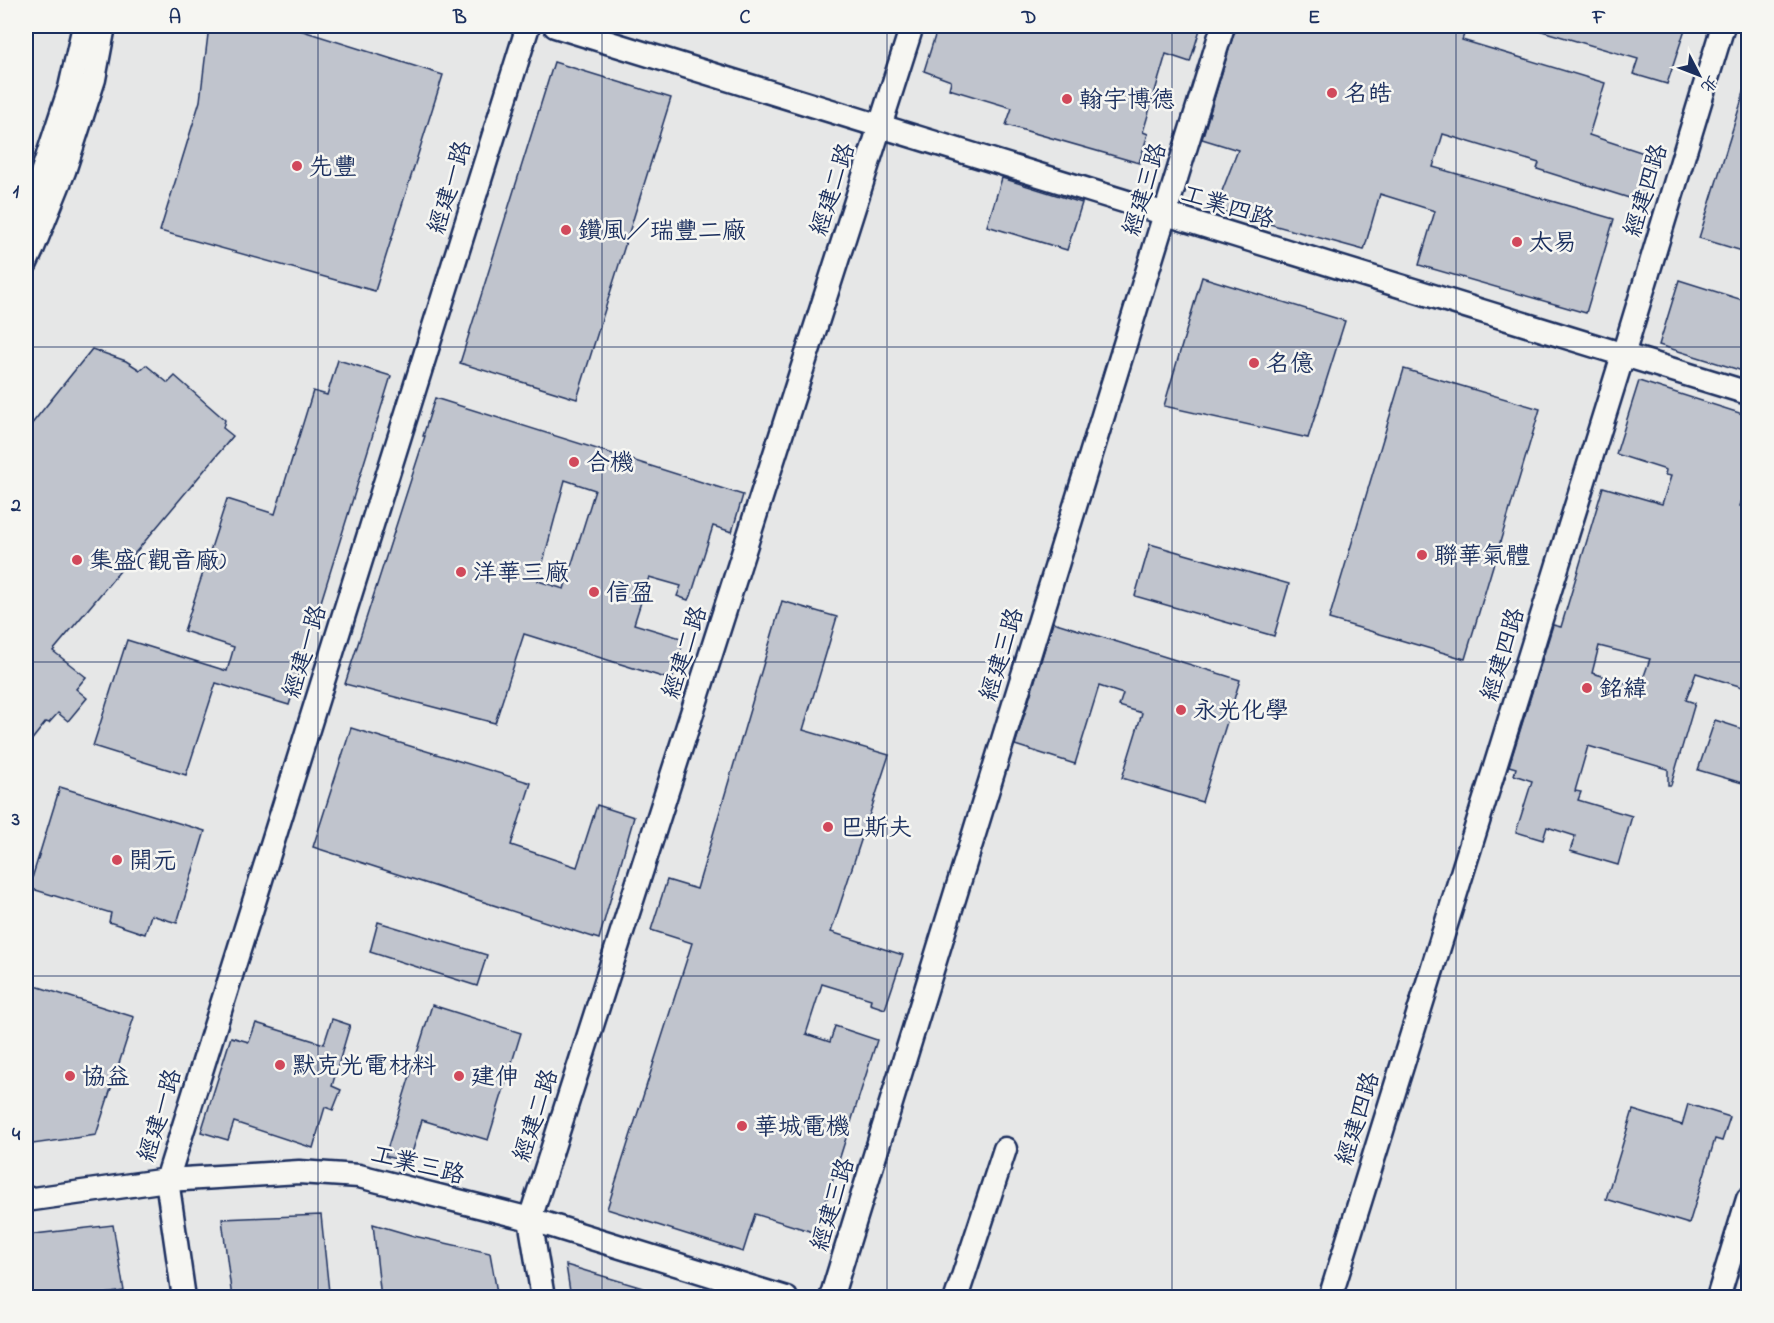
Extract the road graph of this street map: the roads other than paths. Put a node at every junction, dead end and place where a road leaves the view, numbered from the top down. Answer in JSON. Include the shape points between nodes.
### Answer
{"nodes":[{"id":1,"x":84,"y":26,"type":"edge"},
{"id":2,"x":104,"y":26,"type":"edge"},
{"id":3,"x":528,"y":26,"type":"edge"},
{"id":4,"x":555,"y":26,"type":"edge"},
{"id":5,"x":912,"y":26,"type":"edge"},
{"id":6,"x":1223,"y":26,"type":"edge"},
{"id":7,"x":1723,"y":26,"type":"edge"},
{"id":8,"x":881,"y":126,"type":"junction"},
{"id":9,"x":1164,"y":215,"type":"junction"},
{"id":10,"x":26,"y":222,"type":"edge"},
{"id":11,"x":26,"y":263,"type":"edge"},
{"id":12,"x":1623,"y":355,"type":"junction"},
{"id":13,"x":1749,"y":393,"type":"edge"},
{"id":14,"x":1005,"y":1149,"type":"dead end"},
{"id":15,"x":167,"y":1180,"type":"junction"},
{"id":16,"x":1749,"y":1199,"type":"edge"},
{"id":17,"x":26,"y":1200,"type":"edge"},
{"id":18,"x":530,"y":1220,"type":"junction"},
{"id":19,"x":184,"y":1298,"type":"edge"},
{"id":20,"x":543,"y":1298,"type":"edge"},
{"id":21,"x":786,"y":1298,"type":"edge"},
{"id":22,"x":831,"y":1298,"type":"edge"},
{"id":23,"x":956,"y":1298,"type":"edge"},
{"id":24,"x":1330,"y":1298,"type":"edge"},
{"id":25,"x":1718,"y":1298,"type":"edge"}],
"edges":[{"from":1,"to":10,"type":"street","via":[[70,88]]},
{"from":2,"to":11,"type":"street","via":[[94,79],[64,171]]},
{"from":3,"to":15,"type":"street","name":"經建一路"},
{"from":4,"to":8,"type":"street","name":"工業四路"},
{"from":5,"to":8,"type":"street","name":"經建二路"},
{"from":6,"to":9,"type":"street","name":"經建三路"},
{"from":7,"to":12,"type":"street","name":"經建四路"},
{"from":8,"to":9,"type":"street","name":"工業四路"},
{"from":8,"to":18,"type":"street","name":"經建二路"},
{"from":9,"to":12,"type":"street","name":"工業四路"},
{"from":9,"to":22,"type":"street","name":"經建三路"},
{"from":12,"to":13,"type":"street","name":"工業四路"},
{"from":12,"to":24,"type":"street","name":"經建四路"},
{"from":14,"to":23,"type":"street"},
{"from":15,"to":17,"type":"street","name":"工業三路"},
{"from":15,"to":18,"type":"street","name":"工業三路","via":[[299,1172],[359,1176]]},
{"from":15,"to":19,"type":"street","name":"經建一路"},
{"from":16,"to":25,"type":"street"},
{"from":18,"to":20,"type":"street","name":"經建二路"},
{"from":18,"to":21,"type":"street","name":"工業三路"}]}
